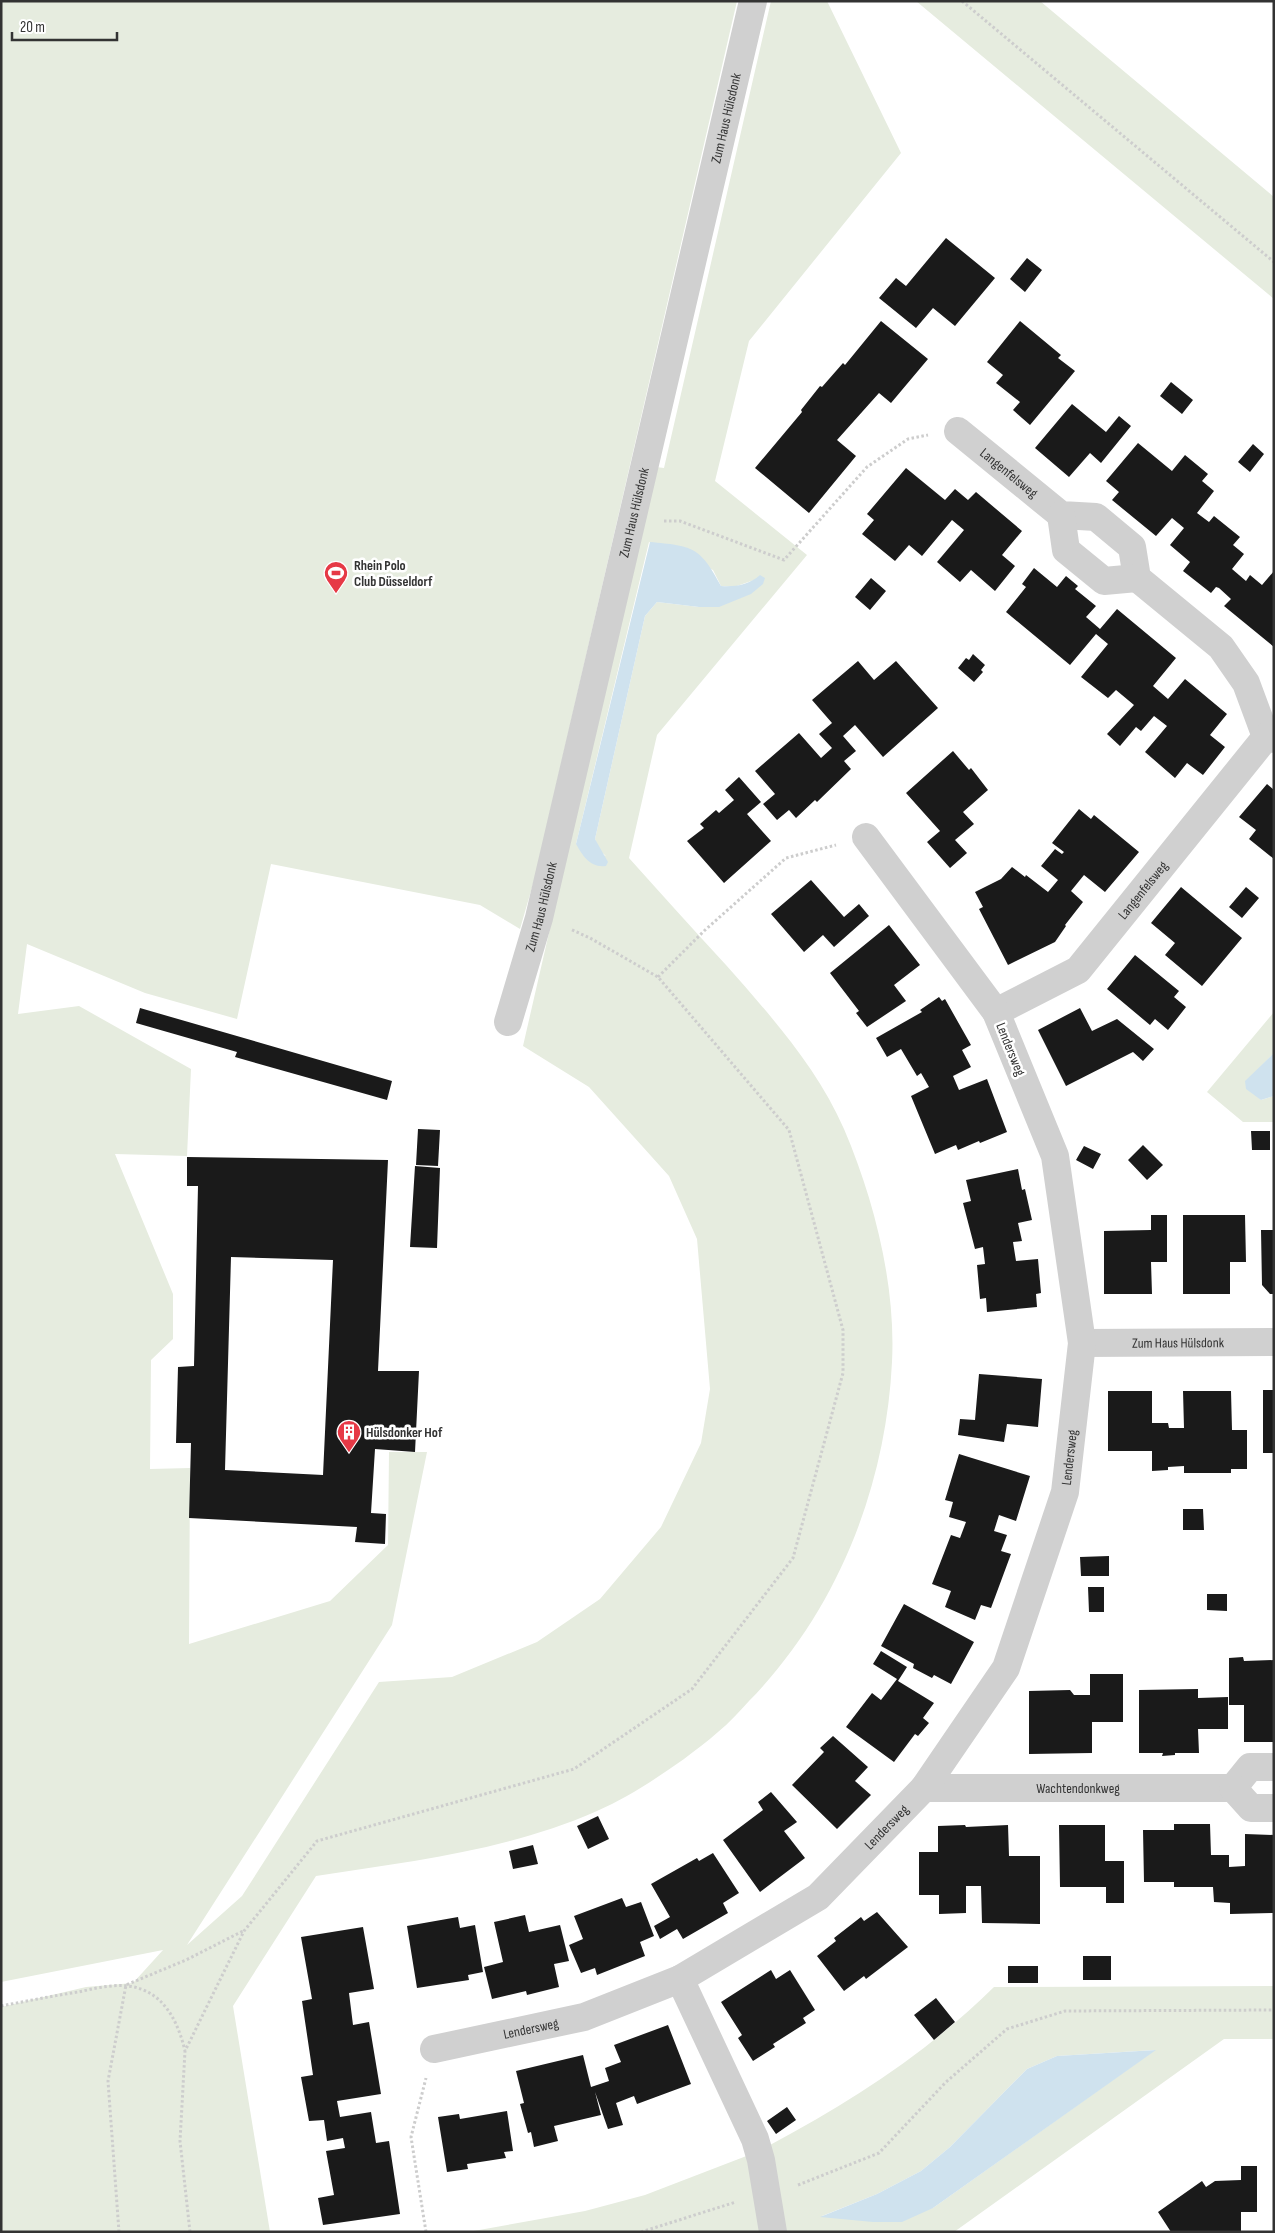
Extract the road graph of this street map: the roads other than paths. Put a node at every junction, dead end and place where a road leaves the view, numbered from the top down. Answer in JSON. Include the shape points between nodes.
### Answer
{"nodes":[{"id":1,"x":753,"y":1,"type":"edge"},
{"id":2,"x":958,"y":431,"type":"road end"},
{"id":3,"x":1061,"y":515,"type":"junction"},
{"id":4,"x":1137,"y":578,"type":"junction"},
{"id":5,"x":1270,"y":738,"type":"edge"},
{"id":6,"x":866,"y":837,"type":"road end"},
{"id":7,"x":996,"y":1012,"type":"junction"},
{"id":8,"x":508,"y":1022,"type":"dead end"},
{"id":9,"x":1274,"y":1342,"type":"edge"},
{"id":10,"x":1082,"y":1343,"type":"junction"},
{"id":11,"x":1274,"y":1767,"type":"edge"},
{"id":12,"x":924,"y":1788,"type":"junction"},
{"id":13,"x":1233,"y":1788,"type":"junction"},
{"id":14,"x":1274,"y":1808,"type":"edge"},
{"id":15,"x":680,"y":1979,"type":"junction"},
{"id":16,"x":434,"y":2049,"type":"road end"},
{"id":17,"x":773,"y":2232,"type":"edge"}],
"edges":[{"from":1,"to":8,"type":"street","name":"Zum Haus Hülsdonk","via":[[539,918]]},
{"from":2,"to":3,"type":"street","name":"Langenfelsweg"},
{"from":3,"to":4,"type":"street","via":[[1096,517],[1132,547]]},
{"from":3,"to":4,"type":"street","via":[[1066,550],[1104,581]]},
{"from":4,"to":5,"type":"street","name":"Langenfelsweg","via":[[1221,647],[1246,683]]},
{"from":5,"to":7,"type":"street","name":"Langenfelsweg","via":[[1078,970]]},
{"from":6,"to":7,"type":"street","name":"Lendersweg"},
{"from":7,"to":10,"type":"street","name":"Lendersweg","via":[[1055,1156]]},
{"from":9,"to":10,"type":"street","name":"Zum Haus Hülsdonk"},
{"from":10,"to":12,"type":"street","name":"Lendersweg","via":[[1065,1492],[1006,1668]]},
{"from":11,"to":13,"type":"street","via":[[1250,1767]]},
{"from":12,"to":13,"type":"street","name":"Wachtendonkweg"},
{"from":12,"to":15,"type":"street","name":"Lendersweg","via":[[818,1897]]},
{"from":13,"to":14,"type":"street","via":[[1251,1808]]},
{"from":15,"to":16,"type":"street","name":"Lendersweg","via":[[584,2016]]},
{"from":15,"to":17,"type":"street","via":[[754,2139],[761,2160]]}]}
